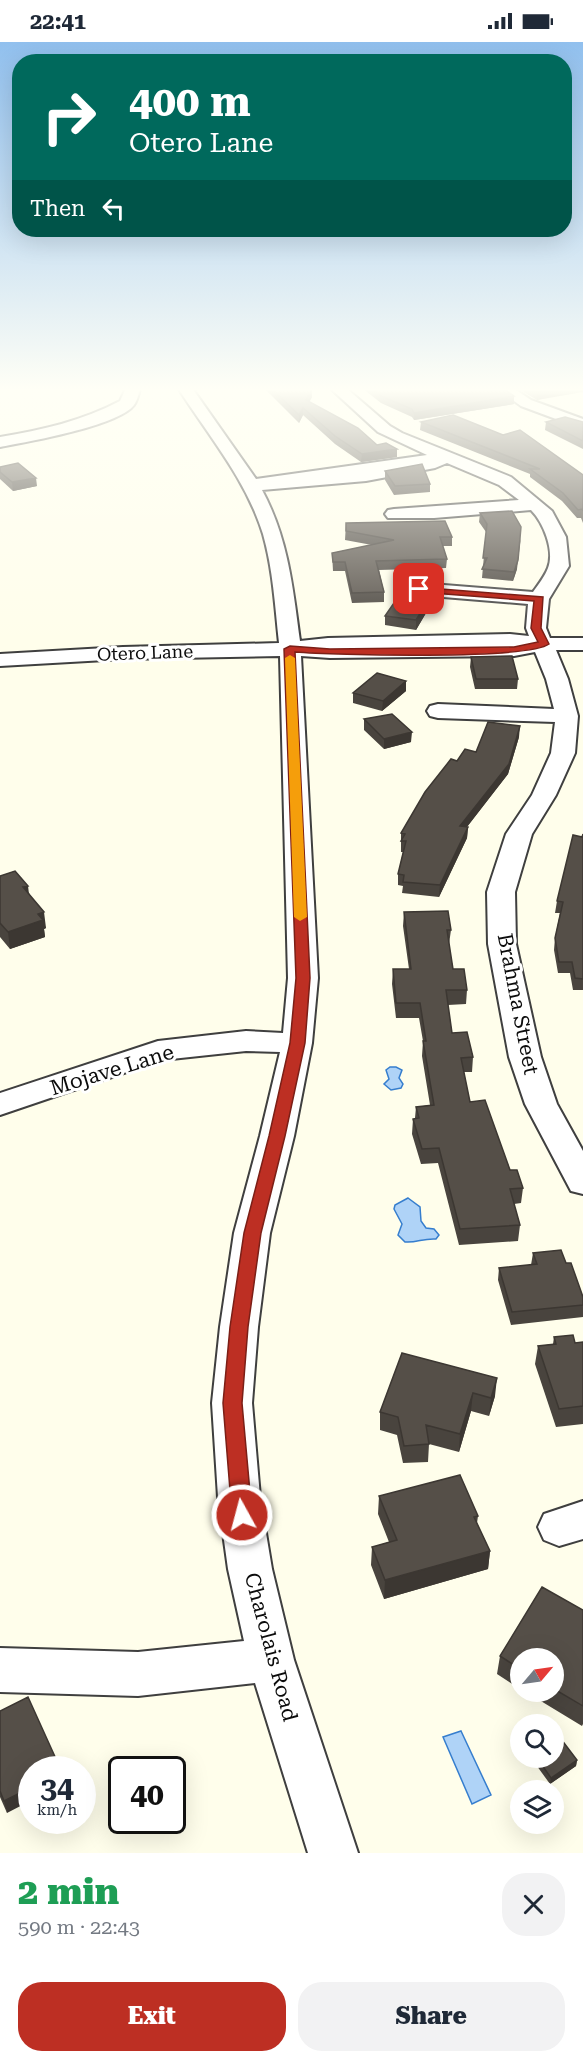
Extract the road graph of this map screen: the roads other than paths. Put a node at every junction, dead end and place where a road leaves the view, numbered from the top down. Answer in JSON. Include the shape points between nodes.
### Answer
{"nodes":[{"id":1,"x":242,"y":473,"type":"edge"},
{"id":2,"x":387,"y":473,"type":"edge"},
{"id":3,"x":484,"y":473,"type":"edge"},
{"id":4,"x":250,"y":485,"type":"junction"},
{"id":5,"x":535,"y":504,"type":"junction"},
{"id":6,"x":394,"y":513,"type":"dead end"},
{"id":7,"x":419,"y":589,"type":"dead end"},
{"id":8,"x":539,"y":599,"type":"junction"},
{"id":9,"x":544,"y":644,"type":"junction"},
{"id":10,"x":583,"y":644,"type":"edge"},
{"id":11,"x":290,"y":649,"type":"junction"},
{"id":12,"x":0,"y":660,"type":"edge"},
{"id":13,"x":438,"y":711,"type":"dead end"},
{"id":14,"x":567,"y":716,"type":"junction"},
{"id":15,"x":297,"y":1043,"type":"junction"},
{"id":16,"x":0,"y":1104,"type":"edge"},
{"id":17,"x":574,"y":1149,"type":"edge"},
{"id":18,"x":583,"y":1182,"type":"edge"},
{"id":19,"x":271,"y":1660,"type":"junction"},
{"id":20,"x":0,"y":1670,"type":"edge"},
{"id":21,"x":333,"y":1853,"type":"edge"}],
"edges":[{"from":1,"to":4,"type":"street","name":"Charolais Road"},
{"from":2,"to":4,"type":"street","via":[[287,485]]},
{"from":3,"to":5,"type":"street","name":"Brahma Street","via":[[505,481]]},
{"from":4,"to":11,"type":"street","name":"Charolais Road","via":[[275,546]]},
{"from":5,"to":6,"type":"street"},
{"from":5,"to":8,"type":"street","name":"Brahma Street","via":[[546,515],[559,551],[559,566]]},
{"from":7,"to":8,"type":"street"},
{"from":8,"to":9,"type":"street","name":"Brahma Street","via":[[536,628]]},
{"from":9,"to":10,"type":"street","name":"Otero Lane"},
{"from":9,"to":11,"type":"street","name":"Otero Lane","via":[[510,640],[339,643]]},
{"from":9,"to":14,"type":"street","name":"Brahma Street"},
{"from":11,"to":12,"type":"street","name":"Otero Lane"},
{"from":11,"to":15,"type":"street","name":"Charolais Road","via":[[303,978]]},
{"from":13,"to":14,"type":"street"},
{"from":14,"to":17,"type":"street","name":"Brahma Street","via":[[563,753],[544,795],[519,834],[501,892],[502,944],[525,1057],[541,1104]]},
{"from":15,"to":16,"type":"street","name":"Mojave Lane","via":[[246,1041],[158,1051]]},
{"from":15,"to":19,"type":"street","name":"Charolais Road","via":[[252,1233],[232,1403],[239,1497],[250,1569]]},
{"from":17,"to":18,"type":"street","name":"Brahma Street"},
{"from":19,"to":20,"type":"street","via":[[138,1674]]},
{"from":19,"to":21,"type":"street","name":"Charolais Road"}]}
